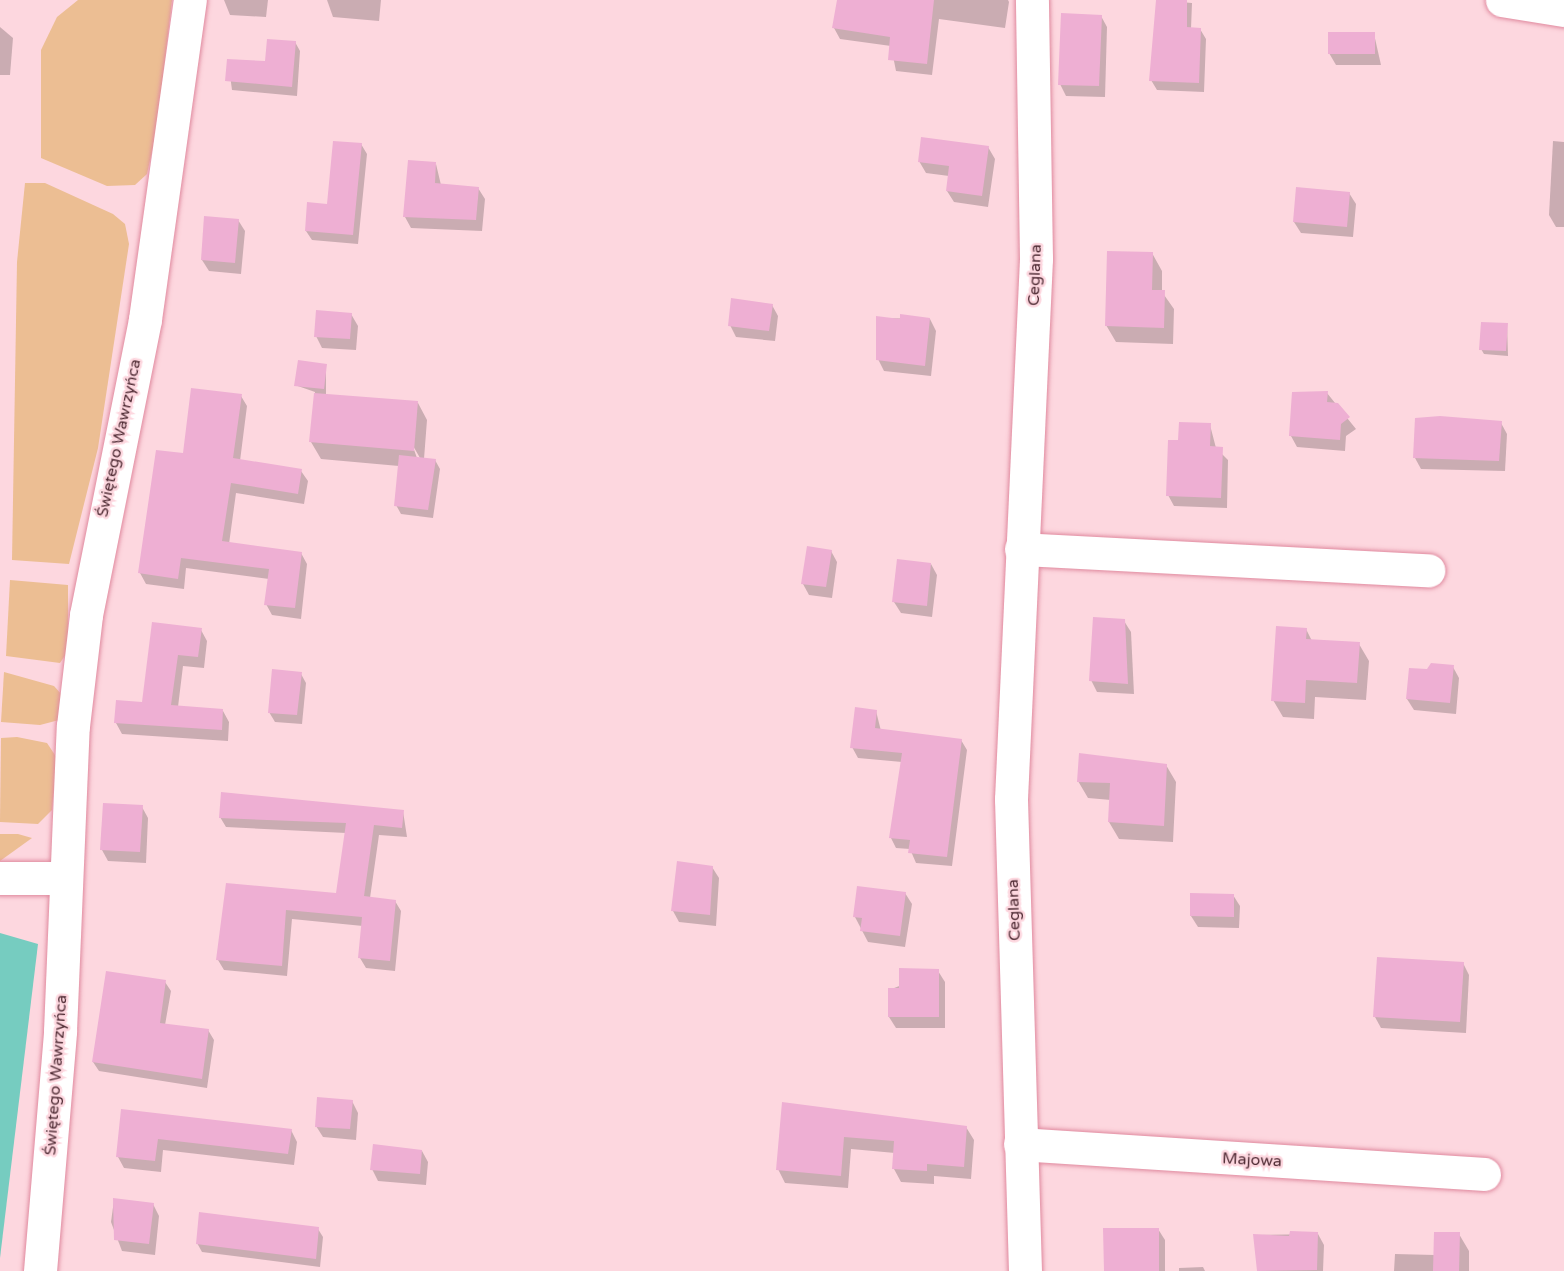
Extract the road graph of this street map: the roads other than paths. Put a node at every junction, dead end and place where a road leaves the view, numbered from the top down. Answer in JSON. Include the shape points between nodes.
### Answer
{"nodes":[{"id":1,"x":190,"y":0,"type":"edge"},
{"id":2,"x":1032,"y":0,"type":"edge"},
{"id":3,"x":1502,"y":0,"type":"edge"},
{"id":4,"x":1564,"y":10,"type":"edge"},
{"id":5,"x":1021,"y":549,"type":"junction"},
{"id":6,"x":1428,"y":570,"type":"dead end"},
{"id":7,"x":0,"y":878,"type":"edge"},
{"id":8,"x":66,"y":878,"type":"junction"},
{"id":9,"x":1020,"y":1144,"type":"junction"},
{"id":10,"x":1484,"y":1174,"type":"dead end"},
{"id":11,"x":40,"y":1271,"type":"edge"},
{"id":12,"x":1025,"y":1271,"type":"edge"}],
"edges":[{"from":1,"to":8,"type":"street","name":"Świętego Wawrzyńca","via":[[145,319],[86,615]]},
{"from":2,"to":5,"type":"street","name":"Ceglana","via":[[1036,259]]},
{"from":3,"to":4,"type":"street"},
{"from":5,"to":6,"type":"street"},
{"from":5,"to":9,"type":"street","name":"Ceglana","via":[[1011,799]]},
{"from":7,"to":8,"type":"street"},
{"from":8,"to":11,"type":"street","name":"Świętego Wawrzyńca","via":[[60,1031]]},
{"from":9,"to":10,"type":"street","name":"Majowa"},
{"from":9,"to":12,"type":"street","name":"Ceglana"}]}
